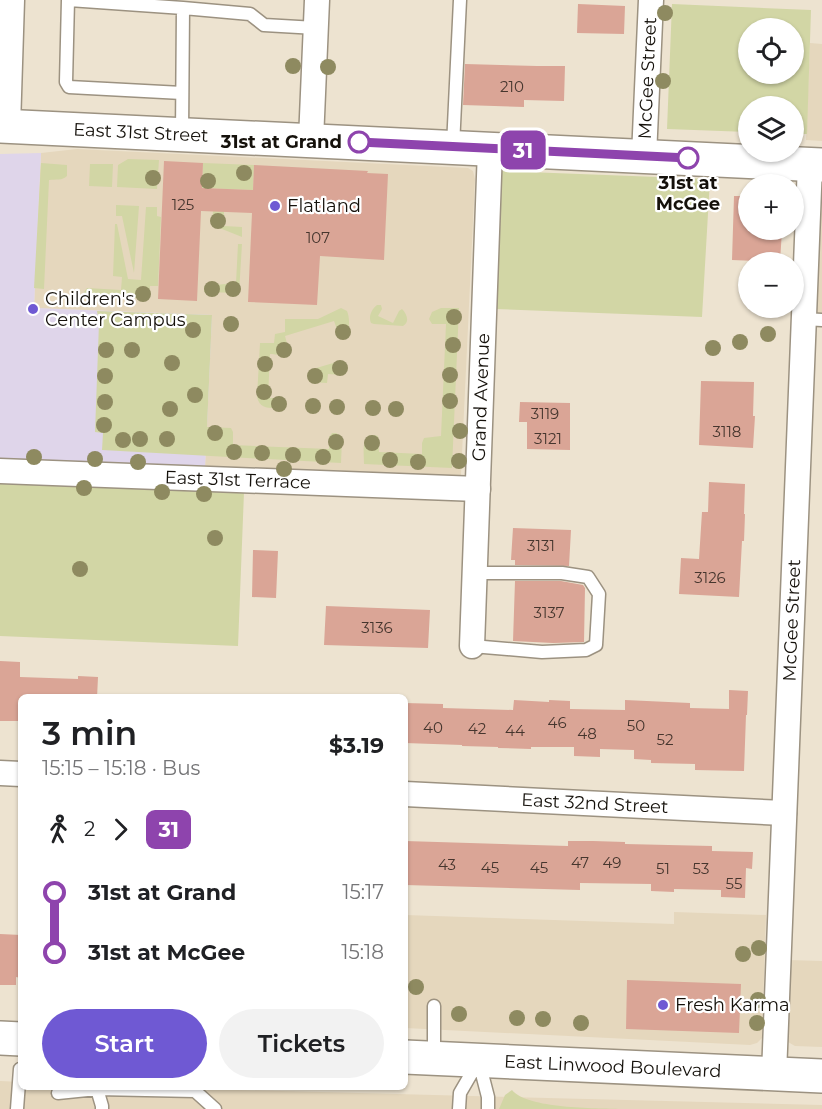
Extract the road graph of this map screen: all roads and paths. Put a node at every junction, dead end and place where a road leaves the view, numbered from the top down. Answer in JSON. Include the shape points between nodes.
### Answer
{"nodes":[{"id":1,"x":12,"y":0,"type":"edge"},
{"id":2,"x":69,"y":0,"type":"edge"},
{"id":3,"x":318,"y":0,"type":"edge"},
{"id":4,"x":460,"y":0,"type":"edge"},
{"id":5,"x":651,"y":0,"type":"edge"},
{"id":6,"x":183,"y":8,"type":"junction"},
{"id":7,"x":316,"y":28,"type":"junction"},
{"id":8,"x":182,"y":93,"type":"junction"},
{"id":9,"x":4,"y":126,"type":"edge"},
{"id":10,"x":182,"y":135,"type":"junction"},
{"id":11,"x":311,"y":140,"type":"junction"},
{"id":12,"x":453,"y":147,"type":"junction"},
{"id":13,"x":490,"y":149,"type":"junction"},
{"id":14,"x":644,"y":156,"type":"junction"},
{"id":15,"x":816,"y":165,"type":"edge"},
{"id":16,"x":813,"y":320,"type":"edge"},
{"id":17,"x":0,"y":471,"type":"edge"},
{"id":18,"x":478,"y":489,"type":"junction"},
{"id":19,"x":475,"y":573,"type":"junction"},
{"id":20,"x":472,"y":646,"type":"joint"},
{"id":21,"x":0,"y":773,"type":"edge"},
{"id":22,"x":18,"y":774,"type":"edge"},
{"id":23,"x":408,"y":794,"type":"edge"},
{"id":24,"x":784,"y":813,"type":"junction"},
{"id":25,"x":434,"y":1006,"type":"dead end"},
{"id":26,"x":0,"y":1038,"type":"edge"},
{"id":27,"x":18,"y":1052,"type":"edge"},
{"id":28,"x":419,"y":1058,"type":"edge"},
{"id":29,"x":478,"y":1061,"type":"junction"},
{"id":30,"x":774,"y":1074,"type":"junction"},
{"id":31,"x":822,"y":1076,"type":"edge"},
{"id":32,"x":18,"y":1090,"type":"edge"},
{"id":33,"x":87,"y":1090,"type":"edge"},
{"id":34,"x":97,"y":1090,"type":"edge"},
{"id":35,"x":146,"y":1090,"type":"edge"},
{"id":36,"x":58,"y":1093,"type":"dead end"},
{"id":37,"x":17,"y":1109,"type":"edge"},
{"id":38,"x":102,"y":1109,"type":"edge"},
{"id":39,"x":214,"y":1109,"type":"edge"},
{"id":40,"x":459,"y":1109,"type":"edge"},
{"id":41,"x":488,"y":1109,"type":"edge"}],
"edges":[{"from":1,"to":9,"type":"street"},
{"from":2,"to":6,"type":"lane"},
{"from":2,"to":8,"type":"lane","via":[[69,87]]},
{"from":3,"to":7,"type":"street"},
{"from":4,"to":12,"type":"lane"},
{"from":5,"to":14,"type":"street","name":"McGee Street"},
{"from":6,"to":7,"type":"lane","via":[[250,14],[264,26]]},
{"from":6,"to":8,"type":"lane"},
{"from":7,"to":11,"type":"street"},
{"from":8,"to":10,"type":"lane"},
{"from":9,"to":10,"type":"main road","name":"East 31st Street"},
{"from":10,"to":11,"type":"main road","name":"East 31st Street"},
{"from":11,"to":12,"type":"main road","name":"East 31st Street"},
{"from":12,"to":13,"type":"main road","name":"East 31st Street"},
{"from":13,"to":14,"type":"main road","name":"East 31st Street"},
{"from":13,"to":18,"type":"street","name":"Grand Avenue"},
{"from":14,"to":15,"type":"main road","name":"East 31st Street"},
{"from":15,"to":16,"type":"street","name":"McGee Street"},
{"from":16,"to":24,"type":"street","name":"McGee Street"},
{"from":17,"to":18,"type":"street","name":"East 31st Terrace"},
{"from":18,"to":19,"type":"street","name":"Grand Avenue"},
{"from":19,"to":20,"type":"street","name":"Grand Avenue"},
{"from":19,"to":20,"type":"lane","via":[[562,573],[588,577],[599,594],[596,645],[586,650],[542,652]]},
{"from":21,"to":22,"type":"street"},
{"from":23,"to":24,"type":"street","name":"East 32nd Street"},
{"from":24,"to":30,"type":"street","name":"McGee Street"},
{"from":25,"to":28,"type":"lane"},
{"from":26,"to":27,"type":"main road"},
{"from":28,"to":29,"type":"main road","name":"East Linwood Boulevard"},
{"from":29,"to":30,"type":"main road","name":"East Linwood Boulevard"},
{"from":29,"to":40,"type":"lane","via":[[460,1093]]},
{"from":29,"to":41,"type":"lane","via":[[489,1097]]},
{"from":30,"to":31,"type":"main road","name":"East Linwood Boulevard"},
{"from":32,"to":37,"type":"lane"},
{"from":33,"to":36,"type":"lane"},
{"from":34,"to":38,"type":"lane"},
{"from":35,"to":39,"type":"lane","via":[[195,1091]]}]}
